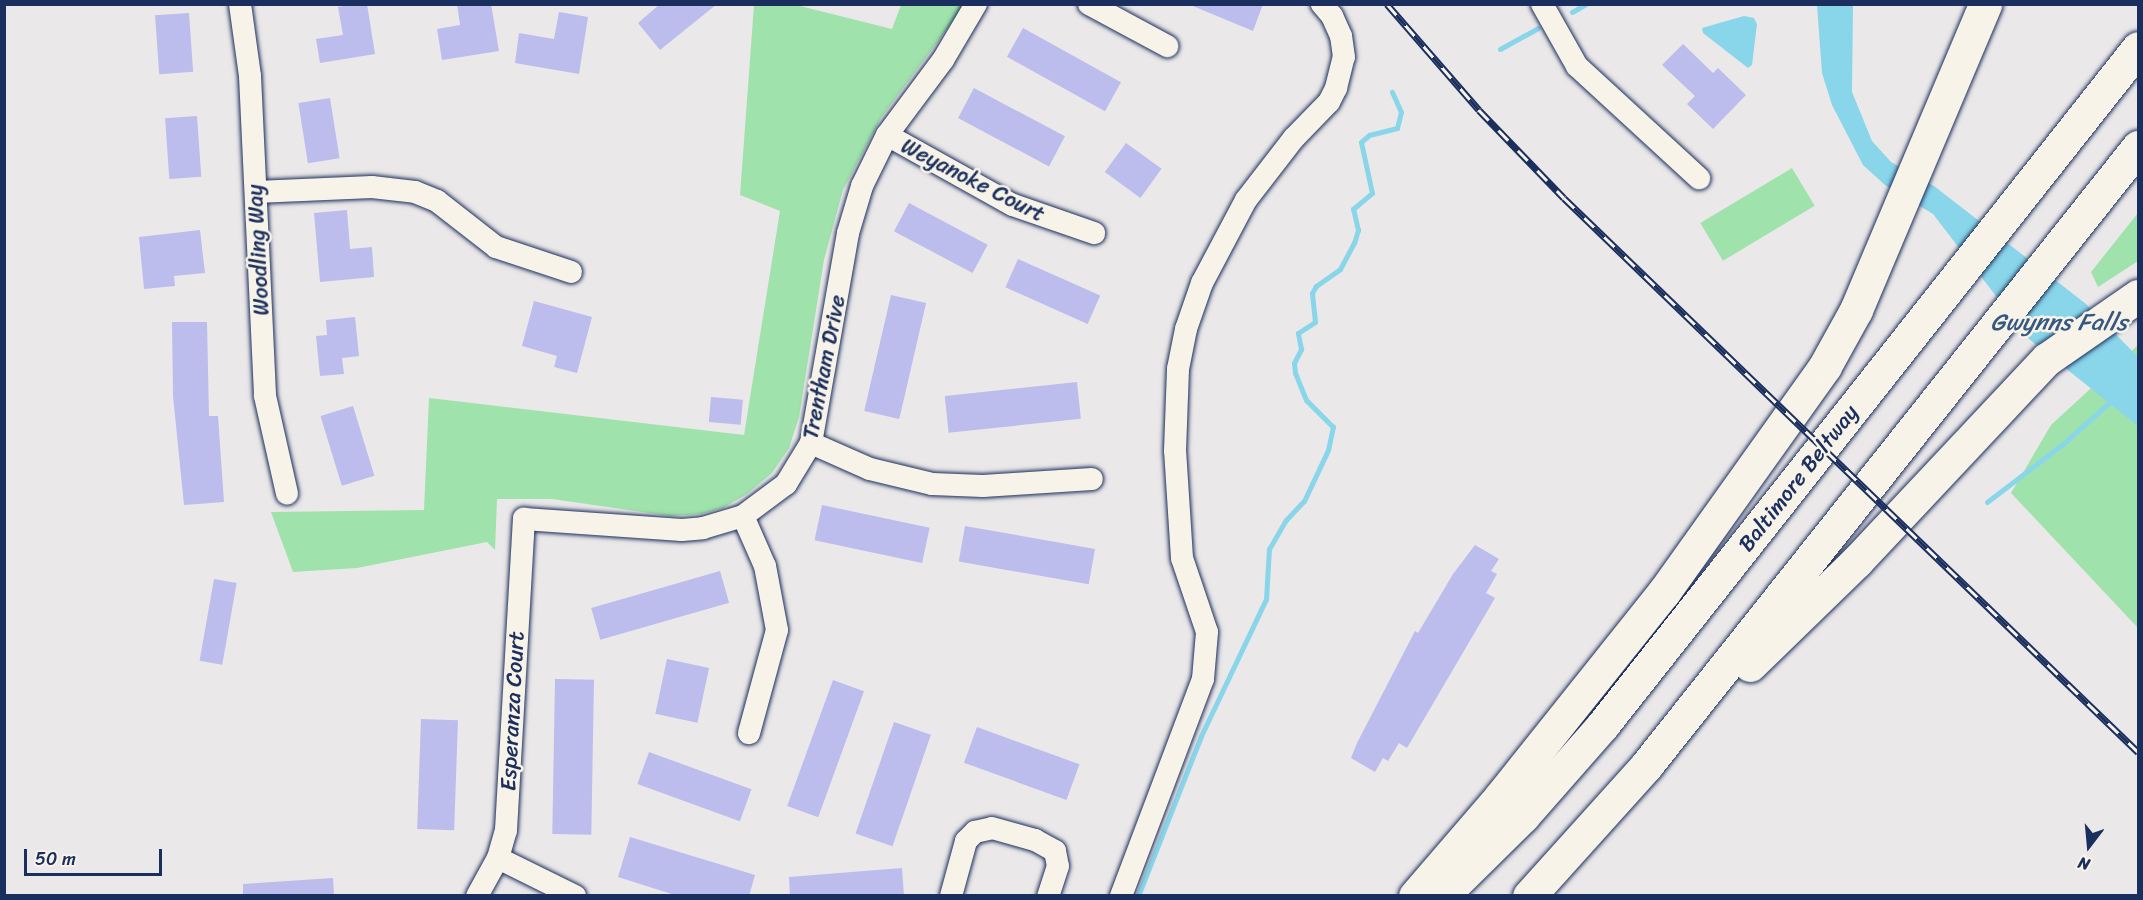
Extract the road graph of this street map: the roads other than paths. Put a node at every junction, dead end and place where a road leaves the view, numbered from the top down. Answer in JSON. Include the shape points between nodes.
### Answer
{"nodes":[{"id":1,"x":240,"y":4,"type":"edge"},
{"id":2,"x":976,"y":4,"type":"edge"},
{"id":3,"x":1089,"y":4,"type":"edge"},
{"id":4,"x":1322,"y":4,"type":"edge"},
{"id":5,"x":1542,"y":4,"type":"edge"},
{"id":6,"x":1985,"y":4,"type":"edge"},
{"id":7,"x":1167,"y":46,"type":"dead end"},
{"id":8,"x":2139,"y":48,"type":"edge"},
{"id":9,"x":887,"y":135,"type":"junction"},
{"id":10,"x":2139,"y":147,"type":"edge"},
{"id":11,"x":1699,"y":178,"type":"dead end"},
{"id":12,"x":256,"y":192,"type":"junction"},
{"id":13,"x":1094,"y":233,"type":"dead end"},
{"id":14,"x":571,"y":272,"type":"dead end"},
{"id":15,"x":2131,"y":300,"type":"edge"},
{"id":16,"x":811,"y":443,"type":"junction"},
{"id":17,"x":1092,"y":479,"type":"dead end"},
{"id":18,"x":287,"y":494,"type":"dead end"},
{"id":19,"x":743,"y":516,"type":"junction"},
{"id":20,"x":524,"y":519,"type":"joint"},
{"id":21,"x":749,"y":733,"type":"dead end"},
{"id":22,"x":1646,"y":766,"type":"junction"},
{"id":23,"x":498,"y":858,"type":"junction"},
{"id":24,"x":477,"y":896,"type":"edge"},
{"id":25,"x":575,"y":896,"type":"edge"},
{"id":26,"x":951,"y":896,"type":"edge"},
{"id":27,"x":1048,"y":896,"type":"edge"},
{"id":28,"x":1121,"y":896,"type":"edge"},
{"id":29,"x":1415,"y":896,"type":"edge"},
{"id":30,"x":1442,"y":896,"type":"edge"},
{"id":31,"x":1529,"y":896,"type":"edge"}],
"edges":[{"from":1,"to":12,"type":"street","name":"Woodling Way","via":[[250,76]]},
{"from":2,"to":9,"type":"street","name":"Trentham Drive","via":[[943,60]]},
{"from":3,"to":7,"type":"street"},
{"from":4,"to":28,"type":"street","via":[[1341,36],[1344,57],[1336,88],[1329,102],[1294,138],[1246,200],[1202,284],[1178,369],[1174,451],[1178,524],[1182,558],[1207,632],[1203,679]]},
{"from":5,"to":11,"type":"street","via":[[1577,66]]},
{"from":6,"to":29,"type":"highway","via":[[1856,310],[1825,366],[1769,448],[1577,702]]},
{"from":8,"to":30,"type":"highway","name":"Baltimore Beltway","via":[[1602,726],[1523,816]]},
{"from":9,"to":13,"type":"street","name":"Weyanoke Court","via":[[1013,205]]},
{"from":9,"to":16,"type":"street","name":"Trentham Drive","via":[[862,186],[848,233]]},
{"from":10,"to":22,"type":"highway"},
{"from":12,"to":14,"type":"street","via":[[372,187],[415,192],[437,201],[496,247]]},
{"from":12,"to":18,"type":"street","name":"Woodling Way","via":[[264,396]]},
{"from":15,"to":22,"type":"highway","via":[[2077,335],[2034,372],[1857,561]]},
{"from":16,"to":17,"type":"street","via":[[870,469],[932,484],[983,486]]},
{"from":16,"to":19,"type":"street","name":"Trentham Drive","via":[[786,484]]},
{"from":19,"to":20,"type":"street","name":"Trentham Drive","via":[[722,525],[682,530]]},
{"from":19,"to":21,"type":"street","via":[[765,566],[777,630]]},
{"from":20,"to":23,"type":"street","name":"Esperanza Court","via":[[510,782],[506,830]]},
{"from":22,"to":31,"type":"highway"},
{"from":23,"to":24,"type":"street","name":"Esperanza Court"},
{"from":23,"to":25,"type":"street"},
{"from":26,"to":27,"type":"street","via":[[966,841],[975,832],[992,828],[1035,840],[1055,851],[1058,866]]}]}
